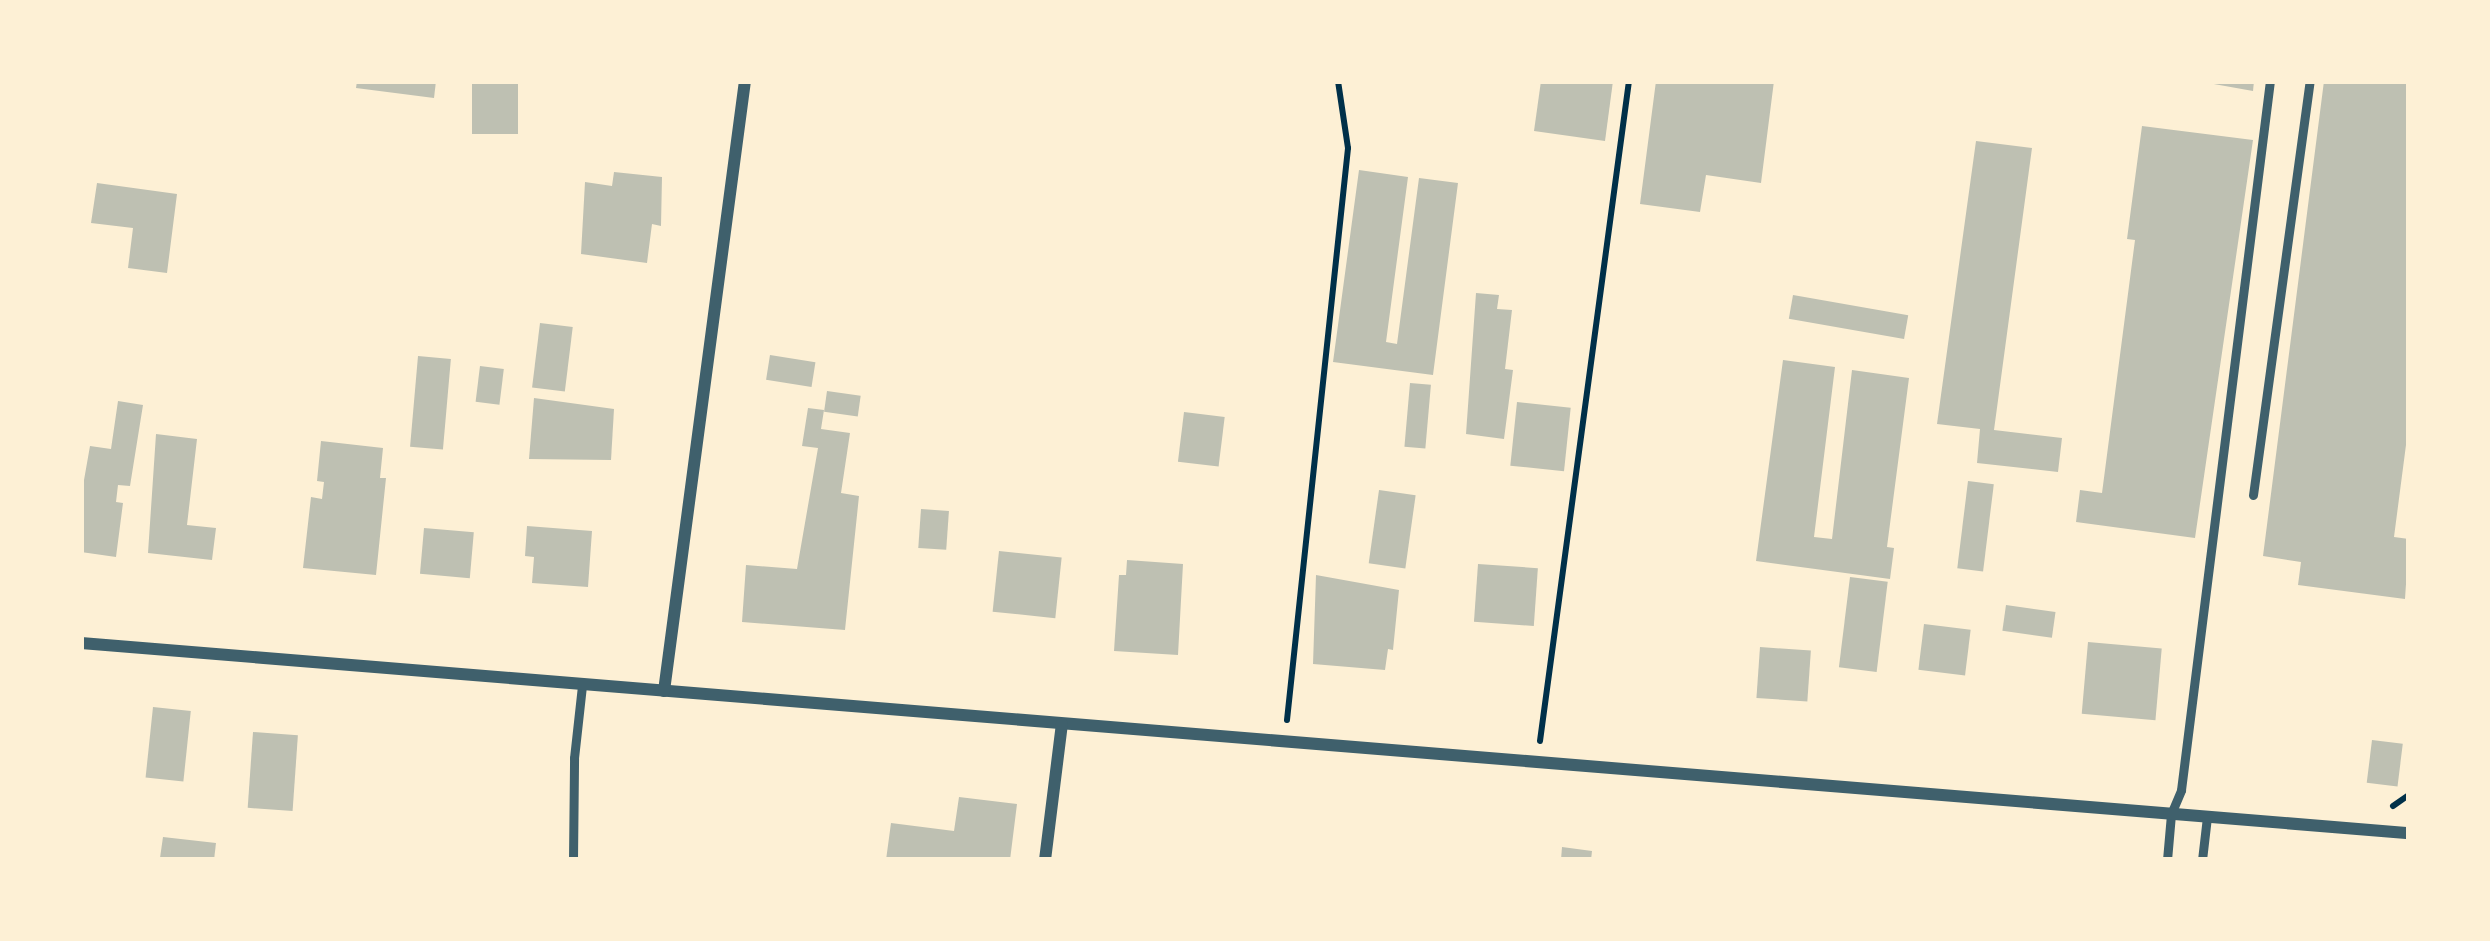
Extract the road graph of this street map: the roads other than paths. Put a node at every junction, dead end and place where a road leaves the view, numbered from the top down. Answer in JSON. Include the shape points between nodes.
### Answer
{"nodes":[{"id":1,"x":745,"y":81,"type":"edge"},
{"id":2,"x":2270,"y":81,"type":"edge"},
{"id":3,"x":2310,"y":81,"type":"edge"},
{"id":4,"x":2253,"y":494,"type":"dead end"},
{"id":5,"x":81,"y":644,"type":"edge"},
{"id":6,"x":582,"y":685,"type":"junction"},
{"id":7,"x":664,"y":691,"type":"junction"},
{"id":8,"x":1062,"y":724,"type":"junction"},
{"id":9,"x":2171,"y":814,"type":"junction"},
{"id":10,"x":2207,"y":817,"type":"junction"},
{"id":11,"x":2409,"y":833,"type":"edge"},
{"id":12,"x":573,"y":860,"type":"edge"},
{"id":13,"x":1045,"y":860,"type":"edge"},
{"id":14,"x":2167,"y":860,"type":"edge"},
{"id":15,"x":2202,"y":860,"type":"edge"}],
"edges":[{"from":1,"to":7,"type":"street"},
{"from":2,"to":9,"type":"lane","via":[[2181,790]]},
{"from":3,"to":4,"type":"lane"},
{"from":5,"to":6,"type":"street"},
{"from":6,"to":7,"type":"street"},
{"from":6,"to":12,"type":"lane"},
{"from":7,"to":8,"type":"street"},
{"from":8,"to":9,"type":"street"},
{"from":8,"to":13,"type":"street"},
{"from":9,"to":10,"type":"street"},
{"from":9,"to":14,"type":"lane"},
{"from":10,"to":11,"type":"street"},
{"from":10,"to":15,"type":"lane"}]}
